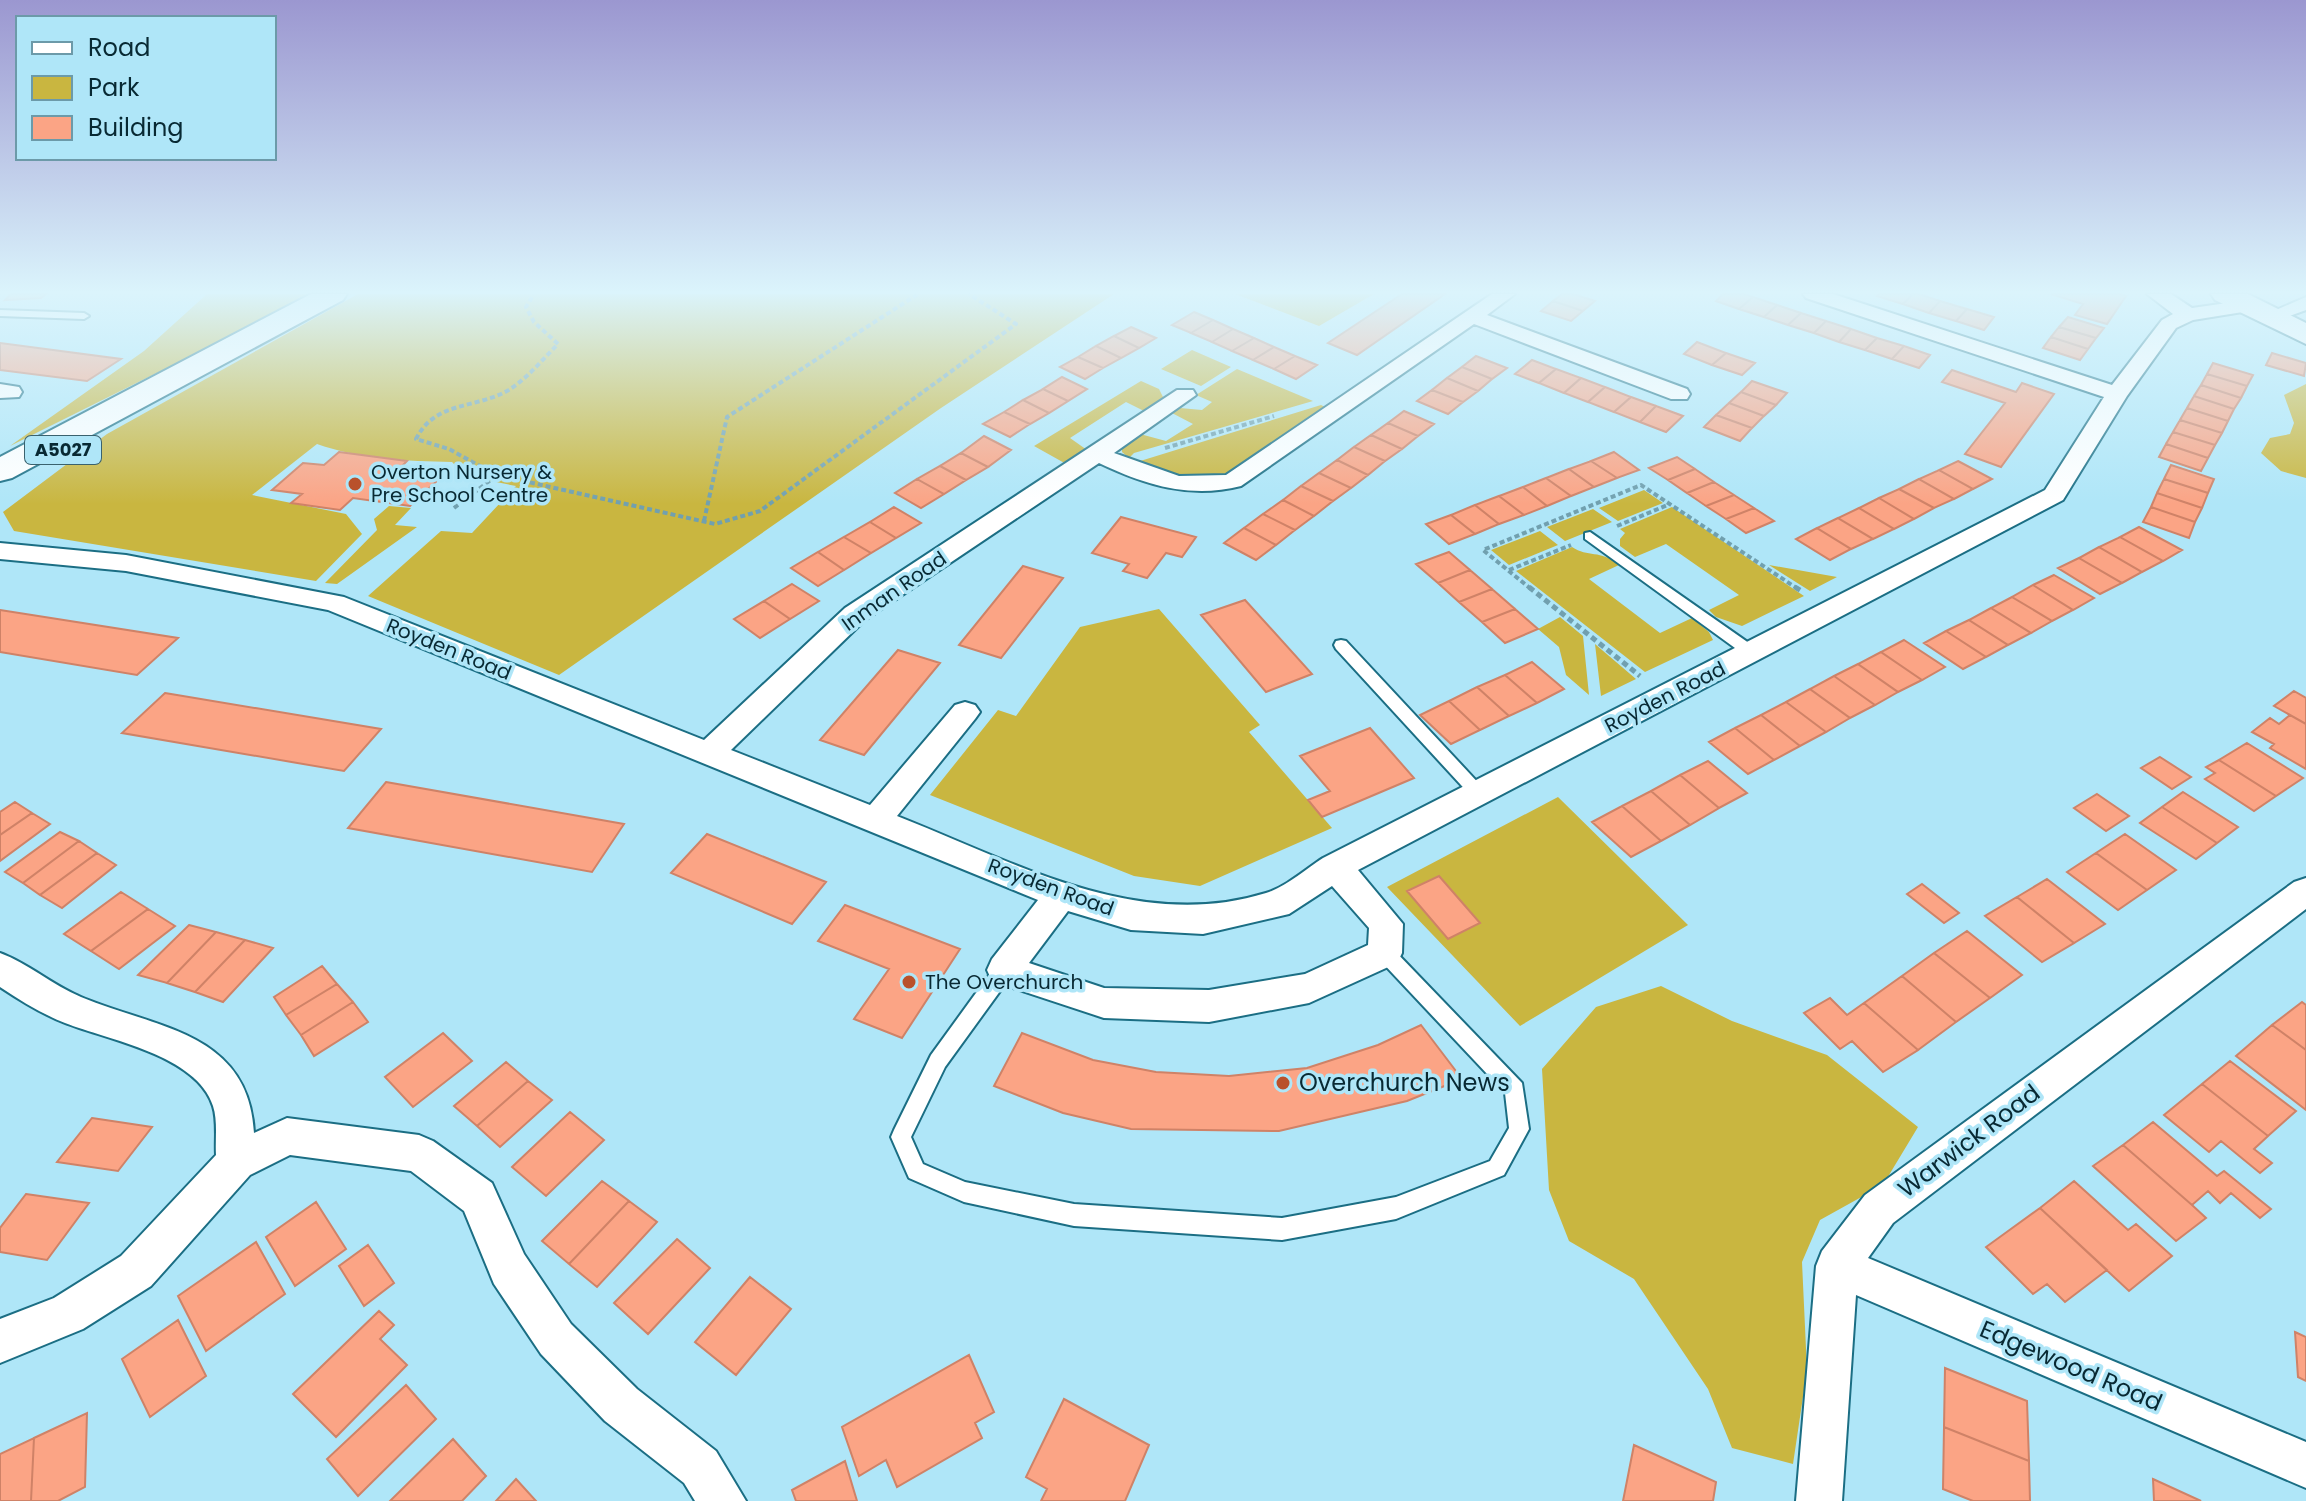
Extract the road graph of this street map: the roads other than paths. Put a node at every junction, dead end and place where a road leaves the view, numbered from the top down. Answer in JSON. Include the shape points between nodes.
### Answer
{"nodes":[{"id":1,"x":200,"y":364,"type":"edge"},
{"id":2,"x":1404,"y":364,"type":"edge"},
{"id":3,"x":1599,"y":364,"type":"edge"},
{"id":4,"x":2026,"y":364,"type":"edge"},
{"id":5,"x":2139,"y":364,"type":"edge"},
{"id":6,"x":1679,"y":394,"type":"dead end"},
{"id":7,"x":2117,"y":394,"type":"junction"},
{"id":8,"x":1185,"y":395,"type":"dead end"},
{"id":9,"x":124,"y":404,"type":"junction"},
{"id":10,"x":1098,"y":454,"type":"junction"},
{"id":11,"x":0,"y":471,"type":"edge"},
{"id":12,"x":0,"y":494,"type":"edge"},
{"id":13,"x":1590,"y":536,"type":"dead end"},
{"id":14,"x":0,"y":551,"type":"edge"},
{"id":15,"x":1341,"y":645,"type":"dead end"},
{"id":16,"x":1751,"y":652,"type":"junction"},
{"id":17,"x":965,"y":712,"type":"dead end"},
{"id":18,"x":709,"y":753,"type":"junction"},
{"id":19,"x":1478,"y":793,"type":"junction"},
{"id":20,"x":877,"y":819,"type":"junction"},
{"id":21,"x":1335,"y":867,"type":"junction"},
{"id":22,"x":2306,"y":891,"type":"edge"},
{"id":23,"x":1061,"y":895,"type":"junction"},
{"id":24,"x":1385,"y":953,"type":"junction"},
{"id":25,"x":0,"y":968,"type":"edge"},
{"id":26,"x":1004,"y":970,"type":"junction"},
{"id":27,"x":236,"y":1162,"type":"junction"},
{"id":28,"x":1837,"y":1266,"type":"junction"},
{"id":29,"x":0,"y":1341,"type":"edge"},
{"id":30,"x":2306,"y":1465,"type":"edge"},
{"id":31,"x":723,"y":1501,"type":"edge"},
{"id":32,"x":1819,"y":1501,"type":"edge"}],
"edges":[{"from":1,"to":9,"type":"main road","number":"A5027"},
{"from":2,"to":10,"type":"street","via":[[1233,481],[1177,486]]},
{"from":3,"to":6,"type":"street"},
{"from":4,"to":7,"type":"street"},
{"from":5,"to":7,"type":"street","name":"Royden Road"},
{"from":7,"to":16,"type":"street","name":"Royden Road","via":[[2054,495]]},
{"from":8,"to":10,"type":"street","name":"Inman Road"},
{"from":9,"to":11,"type":"main road","number":"A5027"},
{"from":9,"to":12,"type":"main road","number":"A5027"},
{"from":10,"to":18,"type":"street","name":"Inman Road","via":[[855,614]]},
{"from":13,"to":16,"type":"lane"},
{"from":14,"to":18,"type":"street","name":"Royden Road","via":[[229,581],[335,603]]},
{"from":15,"to":19,"type":"lane"},
{"from":16,"to":19,"type":"street","name":"Royden Road"},
{"from":17,"to":20,"type":"street"},
{"from":18,"to":20,"type":"street","name":"Royden Road"},
{"from":19,"to":21,"type":"street","name":"Royden Road"},
{"from":20,"to":23,"type":"street","name":"Royden Road"},
{"from":21,"to":23,"type":"street","name":"Royden Road","via":[[1277,904],[1203,920],[1131,916]]},
{"from":21,"to":24,"type":"street","via":[[1386,924]]},
{"from":22,"to":28,"type":"street","name":"Warwick Road","via":[[1879,1209]]},
{"from":23,"to":26,"type":"street"},
{"from":24,"to":26,"type":"street","via":[[1309,988],[1209,1006],[1104,1003]]},
{"from":24,"to":26,"type":"lane","via":[[1515,1089],[1519,1129],[1497,1168],[1396,1208],[1282,1229],[1074,1215],[964,1192],[916,1171],[901,1137],[938,1061]]},
{"from":25,"to":27,"type":"street","via":[[31,990],[206,1063],[231,1105]]},
{"from":27,"to":29,"type":"street","via":[[136,1271],[68,1314]]},
{"from":27,"to":31,"type":"street","via":[[287,1136],[419,1154],[478,1197],[509,1269],[556,1339],[621,1405],[700,1467]]},
{"from":28,"to":30,"type":"street","name":"Edgewood Road"},
{"from":28,"to":32,"type":"street"}]}
